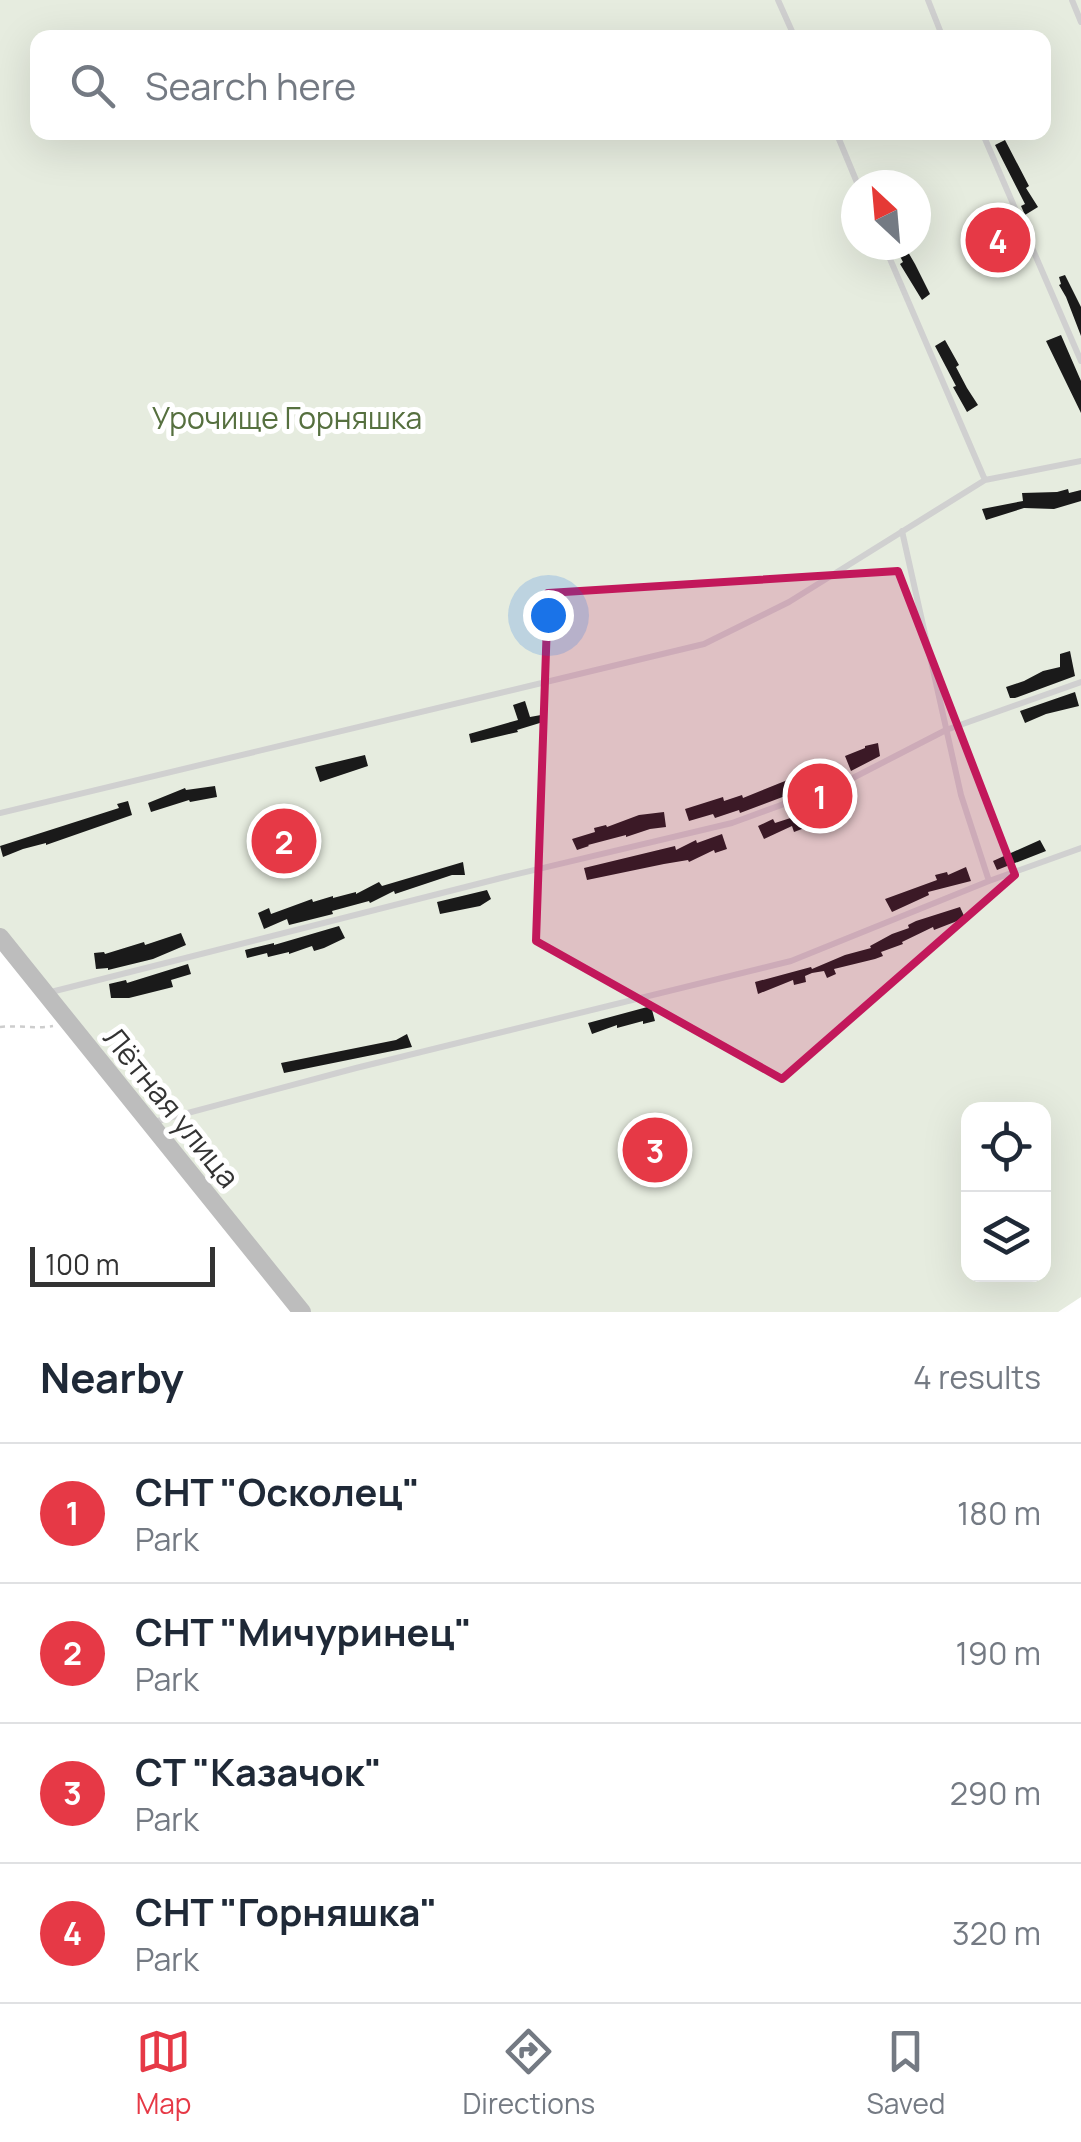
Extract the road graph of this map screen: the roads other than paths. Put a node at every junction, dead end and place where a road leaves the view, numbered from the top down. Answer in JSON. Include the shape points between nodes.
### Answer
{"nodes":[{"id":1,"x":778,"y":0,"type":"edge"},
{"id":2,"x":928,"y":0,"type":"edge"},
{"id":3,"x":1072,"y":0,"type":"edge"},
{"id":4,"x":1081,"y":22,"type":"edge"},
{"id":5,"x":791,"y":30,"type":"edge"},
{"id":6,"x":941,"y":30,"type":"edge"},
{"id":7,"x":839,"y":140,"type":"edge"},
{"id":8,"x":985,"y":140,"type":"edge"},
{"id":9,"x":852,"y":170,"type":"edge"},
{"id":10,"x":890,"y":260,"type":"edge"},
{"id":11,"x":1081,"y":361,"type":"edge"},
{"id":12,"x":1081,"y":461,"type":"edge"},
{"id":13,"x":985,"y":480,"type":"junction"},
{"id":14,"x":902,"y":531,"type":"junction"},
{"id":15,"x":1081,"y":682,"type":"edge"},
{"id":16,"x":946,"y":730,"type":"junction"},
{"id":17,"x":0,"y":814,"type":"edge"},
{"id":18,"x":1081,"y":848,"type":"edge"},
{"id":19,"x":989,"y":881,"type":"junction"},
{"id":20,"x":0,"y":937,"type":"edge"},
{"id":21,"x":46,"y":993,"type":"junction"},
{"id":22,"x":150,"y":1123,"type":"junction"},
{"id":23,"x":302,"y":1312,"type":"edge"}],
"edges":[{"from":1,"to":5,"type":"lane"},
{"from":2,"to":6,"type":"lane"},
{"from":3,"to":4,"type":"lane"},
{"from":7,"to":9,"type":"lane"},
{"from":8,"to":11,"type":"lane"},
{"from":10,"to":13,"type":"lane"},
{"from":12,"to":13,"type":"lane"},
{"from":13,"to":14,"type":"lane"},
{"from":14,"to":16,"type":"lane"},
{"from":14,"to":17,"type":"lane","via":[[789,602],[704,644]]},
{"from":15,"to":16,"type":"lane"},
{"from":16,"to":19,"type":"lane"},
{"from":16,"to":21,"type":"lane","via":[[847,781],[732,823]]},
{"from":18,"to":19,"type":"lane"},
{"from":19,"to":22,"type":"lane","via":[[790,961]]},
{"from":20,"to":21,"type":"street","name":"Лётная улица"},
{"from":21,"to":22,"type":"street","name":"Лётная улица"},
{"from":22,"to":23,"type":"street","name":"Лётная улица"}]}
